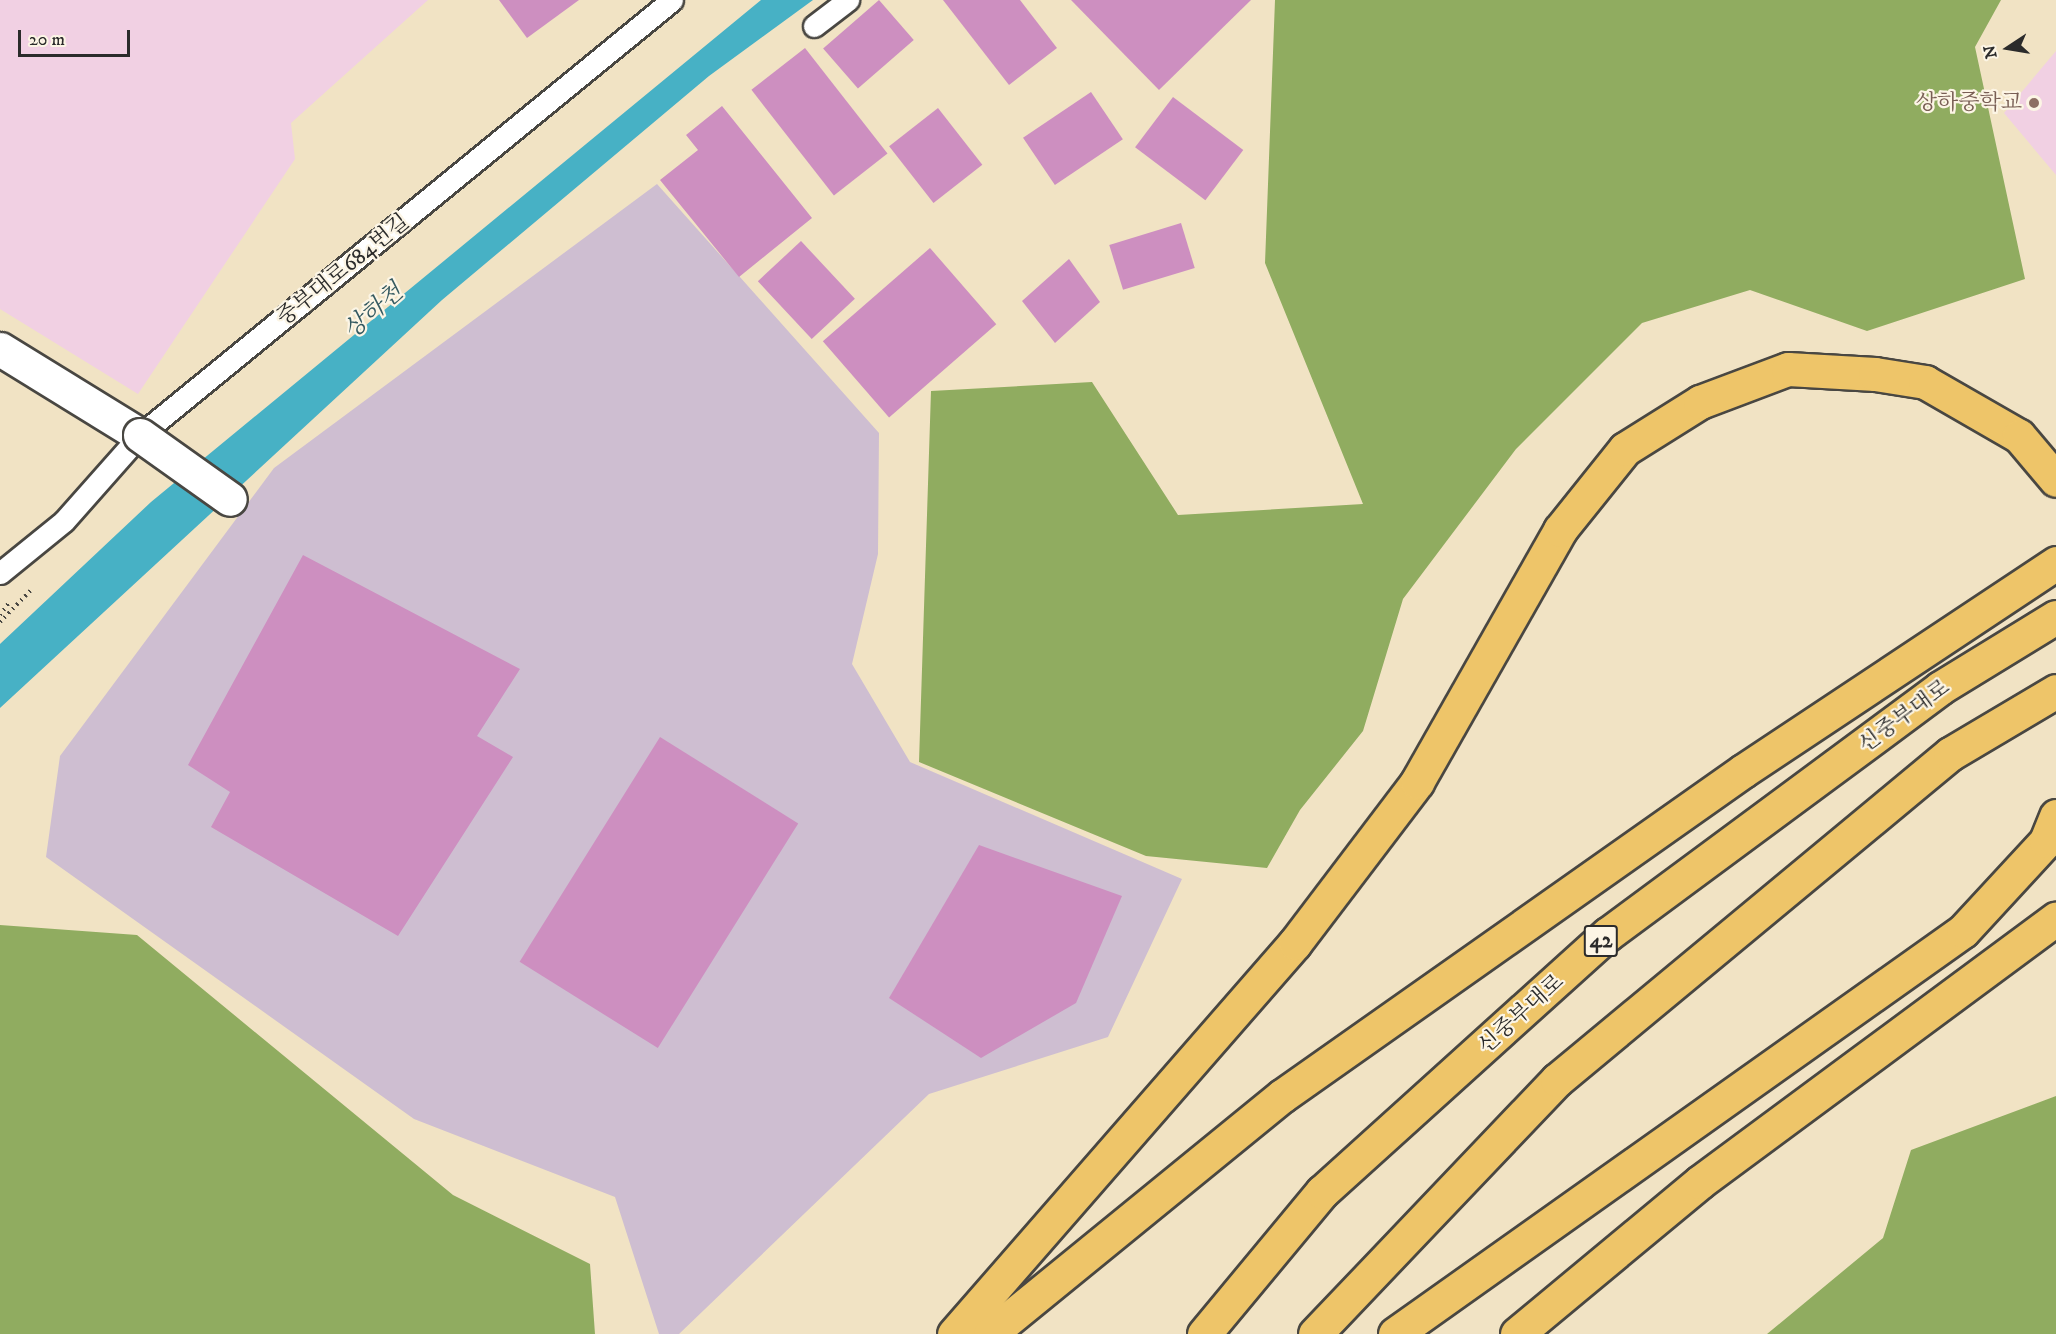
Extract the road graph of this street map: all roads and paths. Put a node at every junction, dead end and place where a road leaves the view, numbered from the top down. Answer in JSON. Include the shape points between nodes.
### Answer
{"nodes":[{"id":1,"x":672,"y":0,"type":"edge"},
{"id":2,"x":848,"y":0,"type":"edge"},
{"id":3,"x":814,"y":26,"type":"dead end"},
{"id":4,"x":0,"y":349,"type":"edge"},
{"id":5,"x":140,"y":435,"type":"junction"},
{"id":6,"x":2056,"y":480,"type":"edge"},
{"id":7,"x":230,"y":499,"type":"dead end"},
{"id":8,"x":2056,"y":563,"type":"edge"},
{"id":9,"x":0,"y":573,"type":"edge"},
{"id":10,"x":2056,"y":617,"type":"edge"},
{"id":11,"x":2056,"y":691,"type":"edge"},
{"id":12,"x":2056,"y":816,"type":"edge"},
{"id":13,"x":2056,"y":919,"type":"edge"},
{"id":14,"x":954,"y":1334,"type":"edge"},
{"id":15,"x":990,"y":1334,"type":"edge"},
{"id":16,"x":1204,"y":1334,"type":"edge"},
{"id":17,"x":1315,"y":1334,"type":"edge"},
{"id":18,"x":1395,"y":1334,"type":"edge"},
{"id":19,"x":1517,"y":1334,"type":"edge"}],
"edges":[{"from":1,"to":5,"type":"lane","name":"중부대로684번길"},
{"from":2,"to":3,"type":"lane"},
{"from":4,"to":5,"type":"street"},
{"from":5,"to":7,"type":"street","bridge":true},
{"from":5,"to":9,"type":"lane","name":"중부대로684번길","via":[[64,521]]},
{"from":6,"to":14,"type":"highway","via":[[2019,436],[1925,382],[1875,374],[1788,369],[1701,402],[1625,449],[1560,531],[1417,782],[1295,943]]},
{"from":8,"to":15,"type":"highway","via":[[1743,771],[1282,1096]]},
{"from":10,"to":16,"type":"highway","name":"신중부대로","number":"42","via":[[1940,688],[1608,934],[1322,1192]]},
{"from":11,"to":17,"type":"highway","via":[[1950,754],[1557,1080]]},
{"from":12,"to":18,"type":"highway","via":[[2046,841],[1963,931]]},
{"from":13,"to":19,"type":"highway","via":[[1700,1182]]}]}
